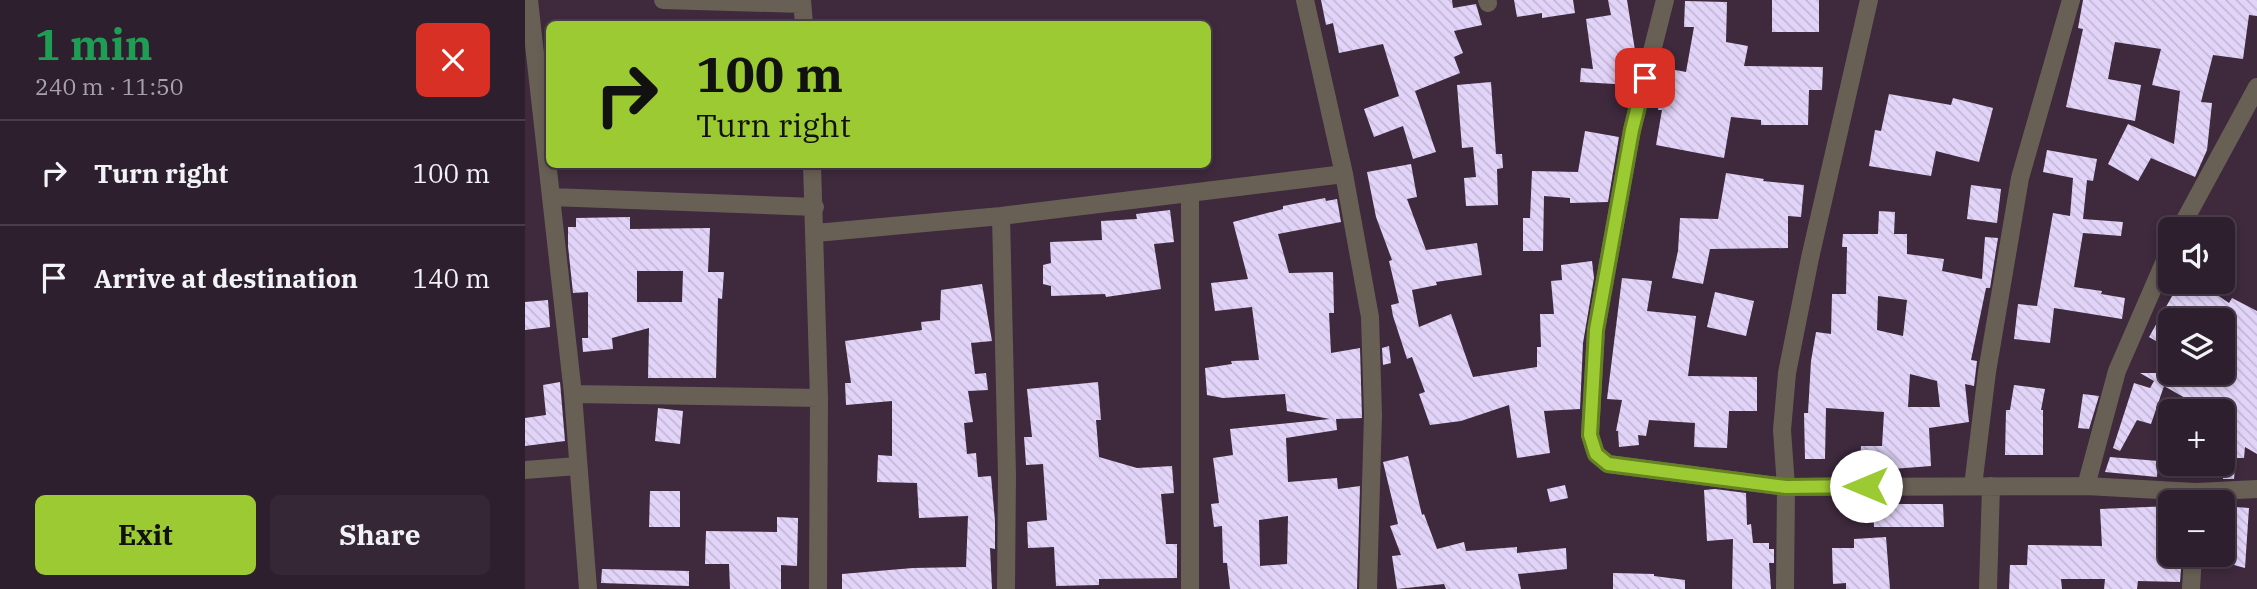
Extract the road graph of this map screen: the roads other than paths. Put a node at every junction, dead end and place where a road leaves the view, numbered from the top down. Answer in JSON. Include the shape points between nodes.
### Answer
{"nodes":[{"id":1,"x":529,"y":0,"type":"edge"},
{"id":2,"x":663,"y":0,"type":"edge"},
{"id":3,"x":1305,"y":0,"type":"edge"},
{"id":4,"x":1665,"y":0,"type":"edge"},
{"id":5,"x":1870,"y":0,"type":"edge"},
{"id":6,"x":2071,"y":0,"type":"edge"},
{"id":7,"x":802,"y":2,"type":"edge"},
{"id":8,"x":804,"y":21,"type":"edge"},
{"id":9,"x":2257,"y":87,"type":"edge"},
{"id":10,"x":546,"y":152,"type":"edge"},
{"id":11,"x":548,"y":168,"type":"edge"},
{"id":12,"x":812,"y":168,"type":"edge"},
{"id":13,"x":1345,"y":174,"type":"junction"},
{"id":14,"x":1190,"y":193,"type":"junction"},
{"id":15,"x":551,"y":197,"type":"junction"},
{"id":16,"x":815,"y":207,"type":"junction"},
{"id":17,"x":1000,"y":216,"type":"junction"},
{"id":18,"x":2187,"y":217,"type":"edge"},
{"id":19,"x":816,"y":233,"type":"junction"},
{"id":20,"x":2158,"y":277,"type":"edge"},
{"id":21,"x":573,"y":394,"type":"junction"},
{"id":22,"x":819,"y":398,"type":"junction"},
{"id":23,"x":577,"y":466,"type":"junction"},
{"id":24,"x":525,"y":470,"type":"edge"},
{"id":25,"x":2086,"y":485,"type":"junction"},
{"id":26,"x":1982,"y":486,"type":"junction"},
{"id":27,"x":1786,"y":487,"type":"junction"},
{"id":28,"x":2257,"y":489,"type":"edge"},
{"id":29,"x":2235,"y":492,"type":"edge"},
{"id":30,"x":2158,"y":493,"type":"edge"},
{"id":31,"x":2192,"y":567,"type":"edge"},
{"id":32,"x":588,"y":589,"type":"edge"},
{"id":33,"x":818,"y":589,"type":"edge"},
{"id":34,"x":1006,"y":589,"type":"edge"},
{"id":35,"x":1190,"y":589,"type":"edge"},
{"id":36,"x":1368,"y":589,"type":"edge"},
{"id":37,"x":1785,"y":589,"type":"edge"},
{"id":38,"x":1988,"y":589,"type":"edge"},
{"id":39,"x":2191,"y":589,"type":"edge"}],
"edges":[{"from":1,"to":10,"type":"street"},
{"from":2,"to":7,"type":"street"},
{"from":3,"to":13,"type":"street"},
{"from":4,"to":27,"type":"street","via":[[1632,130],[1596,330],[1590,435],[1596,454],[1608,464]]},
{"from":5,"to":27,"type":"street","via":[[1787,373],[1782,430]]},
{"from":6,"to":26,"type":"street","via":[[2020,178],[1987,372]]},
{"from":7,"to":8,"type":"street"},
{"from":9,"to":18,"type":"street"},
{"from":11,"to":15,"type":"street"},
{"from":12,"to":16,"type":"street"},
{"from":13,"to":14,"type":"street"},
{"from":13,"to":36,"type":"street","via":[[1370,317],[1373,415]]},
{"from":14,"to":17,"type":"street"},
{"from":14,"to":35,"type":"street"},
{"from":15,"to":16,"type":"street"},
{"from":15,"to":21,"type":"street"},
{"from":16,"to":19,"type":"street"},
{"from":17,"to":19,"type":"street"},
{"from":17,"to":34,"type":"street"},
{"from":19,"to":22,"type":"street"},
{"from":20,"to":25,"type":"street","via":[[2117,371]]},
{"from":21,"to":22,"type":"street"},
{"from":21,"to":23,"type":"street"},
{"from":22,"to":33,"type":"street"},
{"from":23,"to":24,"type":"street"},
{"from":23,"to":32,"type":"street"},
{"from":25,"to":26,"type":"street"},
{"from":25,"to":30,"type":"street"},
{"from":26,"to":27,"type":"street"},
{"from":26,"to":38,"type":"street"},
{"from":27,"to":37,"type":"street"},
{"from":28,"to":29,"type":"street"},
{"from":31,"to":39,"type":"street"}]}
